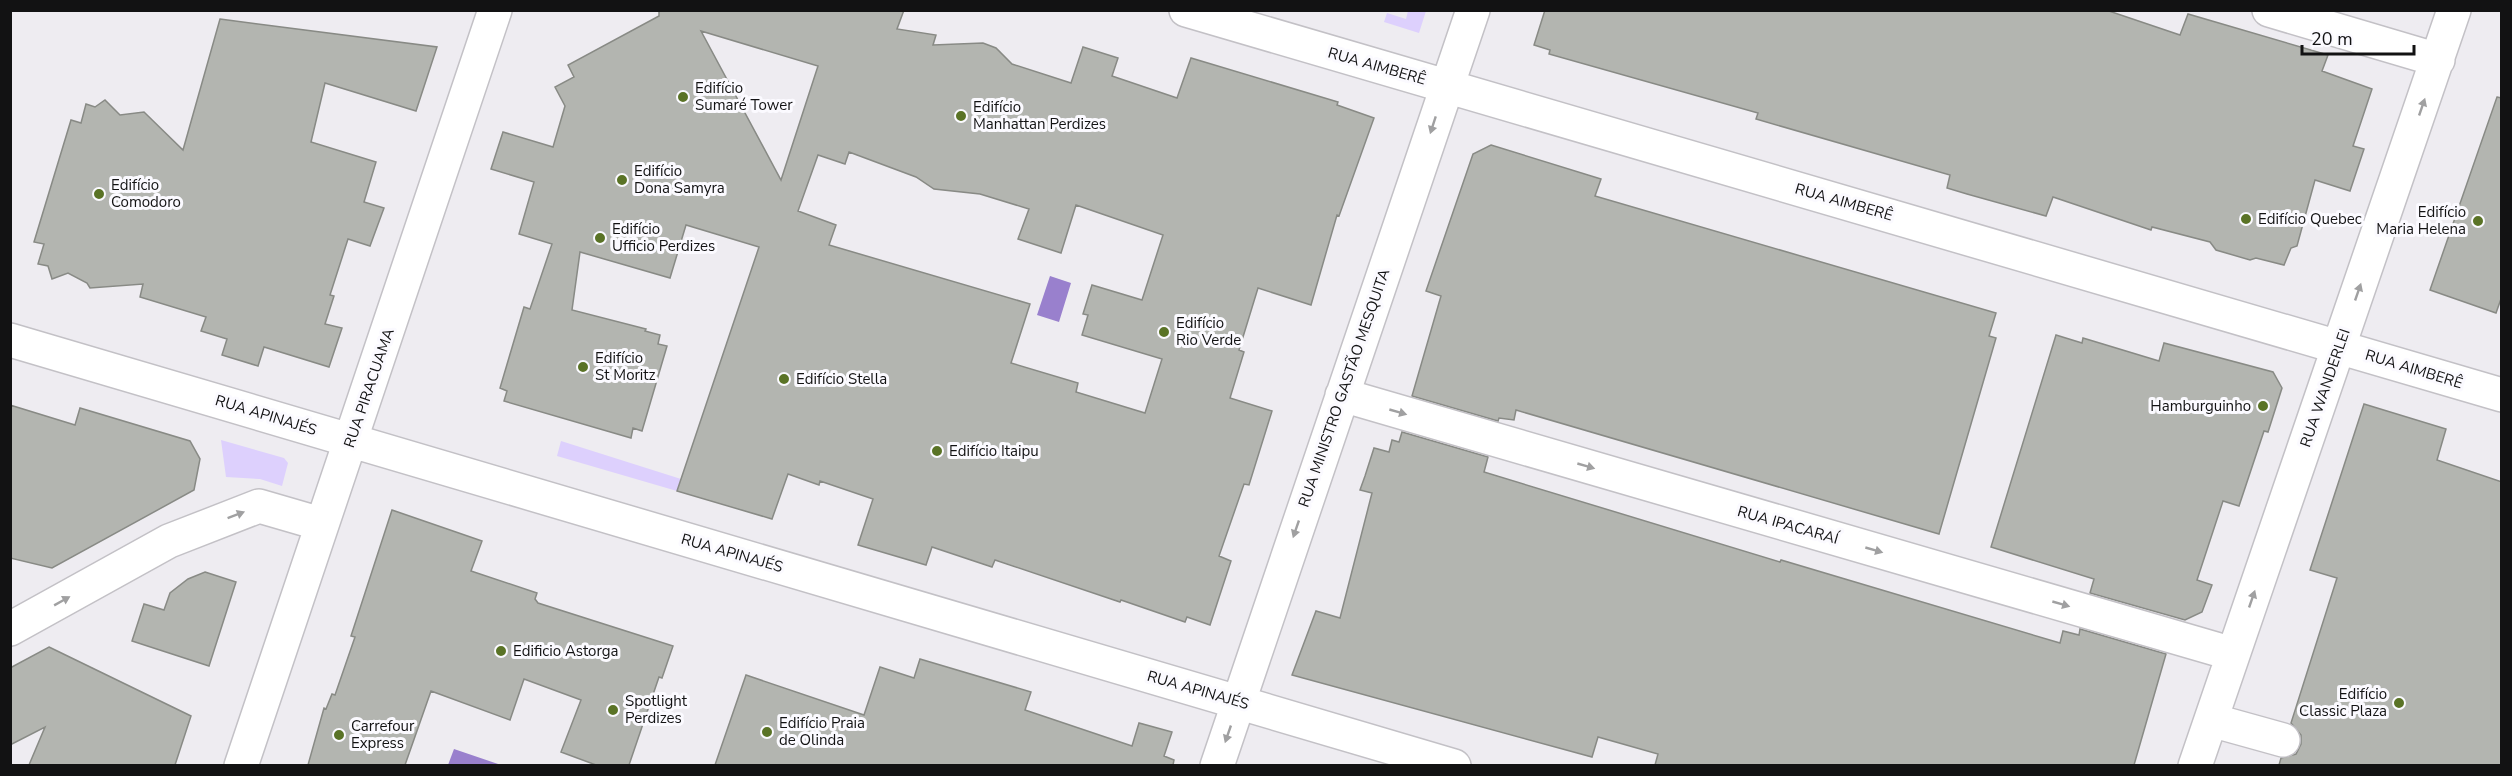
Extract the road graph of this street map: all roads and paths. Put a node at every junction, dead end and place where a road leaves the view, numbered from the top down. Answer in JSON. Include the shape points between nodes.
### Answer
{"nodes":[{"id":1,"x":495,"y":10,"type":"edge"},
{"id":2,"x":1186,"y":10,"type":"edge"},
{"id":3,"x":1473,"y":10,"type":"edge"},
{"id":4,"x":2269,"y":10,"type":"edge"},
{"id":5,"x":2454,"y":10,"type":"edge"},
{"id":6,"x":2438,"y":60,"type":"junction"},
{"id":7,"x":1446,"y":86,"type":"junction"},
{"id":8,"x":10,"y":340,"type":"edge"},
{"id":9,"x":2339,"y":347,"type":"junction"},
{"id":10,"x":1342,"y":395,"type":"junction"},
{"id":11,"x":2502,"y":395,"type":"edge"},
{"id":12,"x":352,"y":441,"type":"junction"},
{"id":13,"x":321,"y":524,"type":"junction"},
{"id":14,"x":10,"y":629,"type":"edge"},
{"id":15,"x":2233,"y":654,"type":"junction"},
{"id":16,"x":1238,"y":702,"type":"junction"},
{"id":17,"x":2211,"y":720,"type":"junction"},
{"id":18,"x":2283,"y":740,"type":"dead end"},
{"id":19,"x":242,"y":765,"type":"edge"},
{"id":20,"x":1217,"y":765,"type":"edge"},
{"id":21,"x":1454,"y":765,"type":"edge"},
{"id":22,"x":2195,"y":765,"type":"edge"}],
"edges":[{"from":1,"to":12,"type":"street","name":"RUA PIRACUAMA"},
{"from":2,"to":7,"type":"street","name":"RUA AIMBERÊ"},
{"from":3,"to":7,"type":"street","name":"RUA MINISTRO GASTÃO MESQUITA"},
{"from":4,"to":6,"type":"street"},
{"from":5,"to":6,"type":"street","name":"RUA WANDERLEI"},
{"from":9,"to":6,"type":"street","name":"RUA WANDERLEI","one_way":true},
{"from":7,"to":9,"type":"street","name":"RUA AIMBERÊ"},
{"from":7,"to":10,"type":"street","name":"RUA MINISTRO GASTÃO MESQUITA","one_way":true},
{"from":8,"to":12,"type":"street","name":"RUA APINAJÉS"},
{"from":9,"to":11,"type":"street","name":"RUA AIMBERÊ"},
{"from":15,"to":9,"type":"street","name":"RUA WANDERLEI","one_way":true},
{"from":10,"to":15,"type":"street","name":"RUA IPACARAÍ","one_way":true},
{"from":10,"to":16,"type":"street","name":"RUA MINISTRO GASTÃO MESQUITA","one_way":true},
{"from":12,"to":13,"type":"street","name":"RUA PIRACUAMA"},
{"from":12,"to":16,"type":"street","name":"RUA APINAJÉS"},
{"from":14,"to":13,"type":"street","one_way":true,"via":[[168,542],[259,506]]},
{"from":13,"to":19,"type":"street","name":"RUA PIRACUAMA"},
{"from":15,"to":17,"type":"street","name":"RUA WANDERLEI"},
{"from":16,"to":20,"type":"street","name":"RUA MINISTRO GASTÃO MESQUITA","one_way":true},
{"from":16,"to":21,"type":"street","name":"RUA APINAJÉS"},
{"from":17,"to":18,"type":"street"},
{"from":17,"to":22,"type":"street","name":"RUA WANDERLEI"}]}
